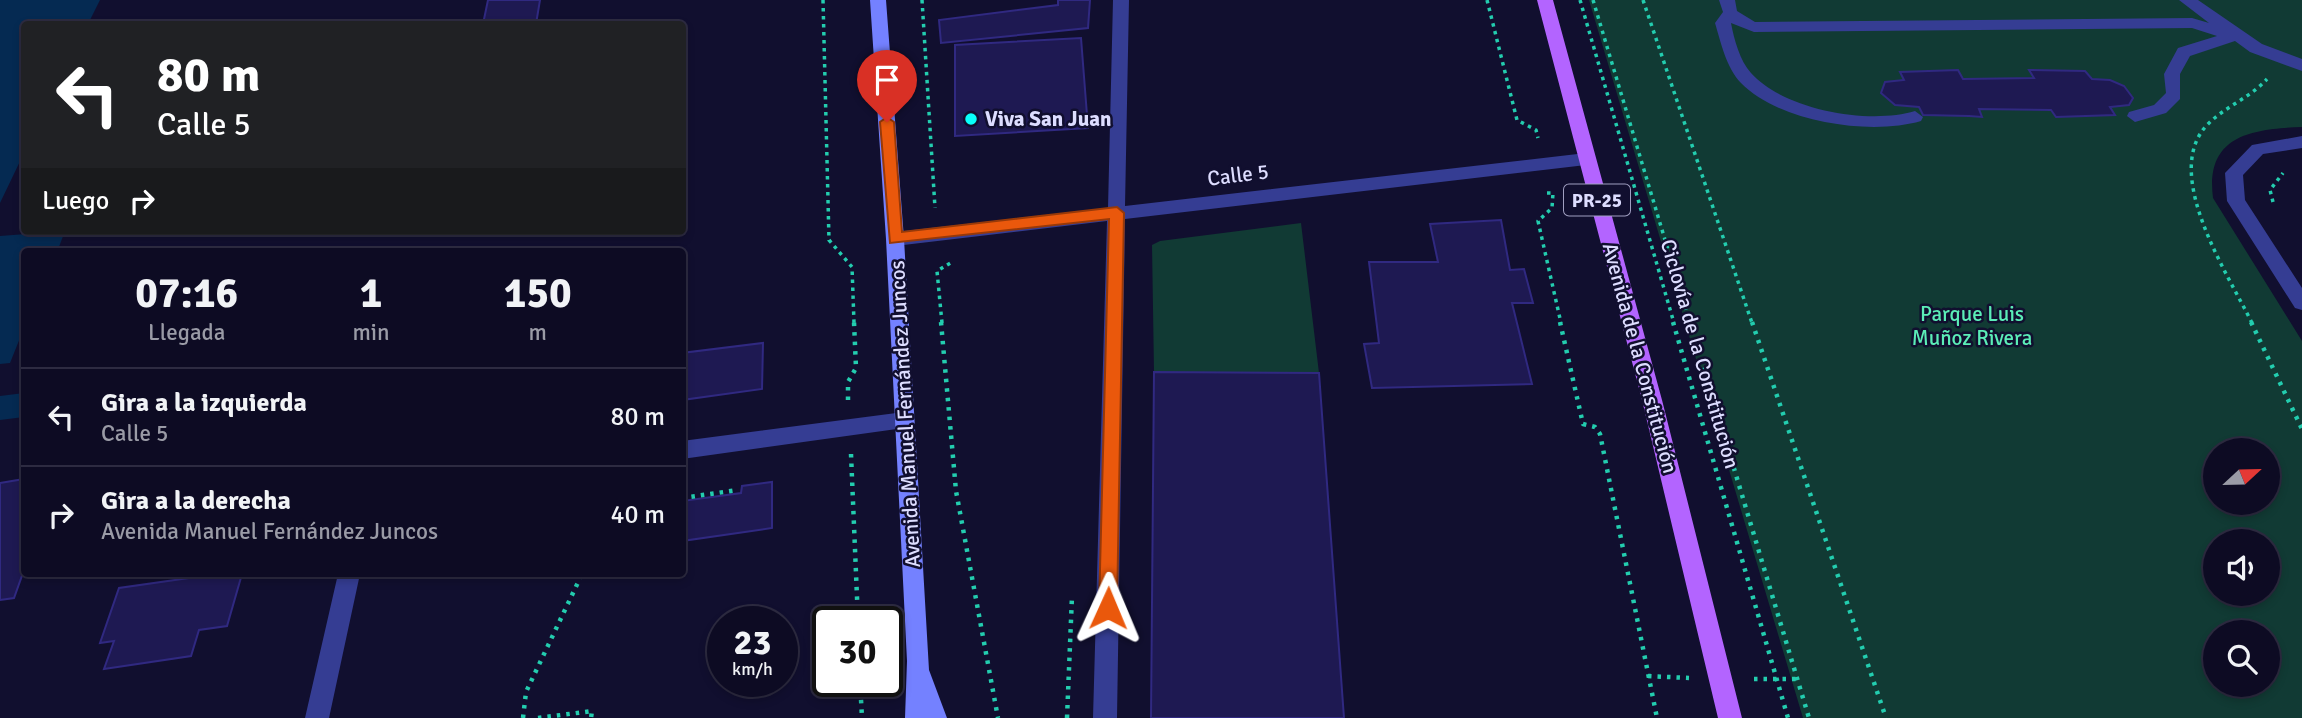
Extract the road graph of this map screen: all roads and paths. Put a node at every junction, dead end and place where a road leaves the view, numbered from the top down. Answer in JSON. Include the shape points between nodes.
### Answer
{"nodes":[{"id":1,"x":823,"y":0,"type":"edge"},
{"id":2,"x":878,"y":0,"type":"edge"},
{"id":3,"x":922,"y":0,"type":"edge"},
{"id":4,"x":1121,"y":0,"type":"edge"},
{"id":5,"x":1487,"y":0,"type":"edge"},
{"id":6,"x":1545,"y":0,"type":"edge"},
{"id":7,"x":1580,"y":0,"type":"edge"},
{"id":8,"x":1593,"y":0,"type":"edge"},
{"id":9,"x":1643,"y":0,"type":"edge"},
{"id":10,"x":1650,"y":0,"type":"edge"},
{"id":11,"x":2187,"y":0,"type":"edge"},
{"id":12,"x":1729,"y":6,"type":"edge"},
{"id":13,"x":1647,"y":11,"type":"junction"},
{"id":14,"x":2236,"y":36,"type":"junction"},
{"id":15,"x":2302,"y":65,"type":"edge"},
{"id":16,"x":2136,"y":116,"type":"dead end"},
{"id":17,"x":1915,"y":117,"type":"dead end"},
{"id":18,"x":2302,"y":142,"type":"edge"},
{"id":19,"x":1586,"y":159,"type":"junction"},
{"id":20,"x":1545,"y":162,"type":"junction"},
{"id":21,"x":2292,"y":166,"type":"dead end"},
{"id":22,"x":1541,"y":192,"type":"dead end"},
{"id":23,"x":1553,"y":193,"type":"junction"},
{"id":24,"x":2275,"y":209,"type":"dead end"},
{"id":25,"x":1117,"y":213,"type":"junction"},
{"id":26,"x":938,"y":234,"type":"junction"},
{"id":27,"x":895,"y":239,"type":"junction"},
{"id":28,"x":963,"y":261,"type":"dead end"},
{"id":29,"x":944,"y":267,"type":"junction"},
{"id":30,"x":2302,"y":303,"type":"edge"},
{"id":31,"x":904,"y":419,"type":"junction"},
{"id":32,"x":849,"y":427,"type":"junction"},
{"id":33,"x":686,"y":449,"type":"edge"},
{"id":34,"x":738,"y":490,"type":"dead end"},
{"id":35,"x":686,"y":498,"type":"edge"},
{"id":36,"x":348,"y":577,"type":"edge"},
{"id":37,"x":581,"y":577,"type":"edge"},
{"id":38,"x":1073,"y":582,"type":"dead end"},
{"id":39,"x":857,"y":606,"type":"edge"},
{"id":40,"x":918,"y":661,"type":"junction"},
{"id":41,"x":861,"y":697,"type":"edge"},
{"id":42,"x":317,"y":718,"type":"edge"},
{"id":43,"x":523,"y":718,"type":"edge"},
{"id":44,"x":538,"y":718,"type":"edge"},
{"id":45,"x":591,"y":718,"type":"edge"},
{"id":46,"x":862,"y":718,"type":"edge"},
{"id":47,"x":917,"y":718,"type":"edge"},
{"id":48,"x":935,"y":718,"type":"edge"},
{"id":49,"x":998,"y":718,"type":"edge"},
{"id":50,"x":1067,"y":718,"type":"edge"},
{"id":51,"x":1105,"y":718,"type":"edge"},
{"id":52,"x":1657,"y":718,"type":"edge"},
{"id":53,"x":1730,"y":718,"type":"edge"},
{"id":54,"x":1788,"y":718,"type":"edge"},
{"id":55,"x":1809,"y":718,"type":"edge"},
{"id":56,"x":1886,"y":718,"type":"edge"}],
"edges":[{"from":1,"to":32,"type":"path","via":[[829,240],[852,267],[856,368],[848,382]]},
{"from":2,"to":27,"type":"main road","name":"Avenida Manuel Fernández Juncos"},
{"from":3,"to":26,"type":"path"},
{"from":4,"to":25,"type":"street"},
{"from":5,"to":20,"type":"path","via":[[1517,120],[1536,130]]},
{"from":6,"to":19,"type":"main road","name":"Avenida de la Constitución","number":"PR-25"},
{"from":7,"to":54,"type":"path","name":"Ciclovía de la Constitución"},
{"from":8,"to":55,"type":"path"},
{"from":9,"to":13,"type":"path"},
{"from":10,"to":13,"type":"path"},
{"from":11,"to":14,"type":"street"},
{"from":12,"to":14,"type":"street","via":[[1739,23],[1754,26],[2192,23]]},
{"from":12,"to":17,"type":"street","via":[[1723,23],[1746,79],[1781,100],[1822,116],[1867,122],[1903,123]]},
{"from":13,"to":56,"type":"path"},
{"from":14,"to":15,"type":"street"},
{"from":14,"to":16,"type":"street","via":[[2184,52],[2172,74],[2174,95],[2160,109]]},
{"from":18,"to":30,"type":"street","via":[[2258,149],[2234,173],[2236,201]]},
{"from":19,"to":20,"type":"street","name":"Calle 5"},
{"from":19,"to":53,"type":"main road","name":"Avenida de la Constitución","number":"PR-25","via":[[1652,400]]},
{"from":20,"to":23,"type":"path"},
{"from":20,"to":25,"type":"street","name":"Calle 5"},
{"from":21,"to":24,"type":"path","via":[[2277,177],[2270,190]]},
{"from":22,"to":23,"type":"path"},
{"from":23,"to":52,"type":"path","via":[[1552,208],[1538,221],[1583,424],[1600,433]]},
{"from":25,"to":26,"type":"street","name":"Calle 5"},
{"from":25,"to":51,"type":"street"},
{"from":26,"to":27,"type":"street","name":"Calle 5"},
{"from":26,"to":29,"type":"path","via":[[939,260]]},
{"from":27,"to":31,"type":"main road","name":"Avenida Manuel Fernández Juncos"},
{"from":28,"to":29,"type":"path"},
{"from":29,"to":49,"type":"path","via":[[937,271],[956,491]]},
{"from":31,"to":32,"type":"street"},
{"from":31,"to":40,"type":"main road","name":"Avenida Manuel Fernández Juncos"},
{"from":32,"to":33,"type":"street"},
{"from":32,"to":39,"type":"path"},
{"from":34,"to":35,"type":"path"},
{"from":36,"to":42,"type":"street"},
{"from":37,"to":43,"type":"path","via":[[526,692]]},
{"from":38,"to":50,"type":"path"},
{"from":40,"to":47,"type":"main road","name":"Avenida Manuel Fernández Juncos"},
{"from":40,"to":48,"type":"main road","name":"Avenida Manuel Fernández Juncos"},
{"from":41,"to":46,"type":"path"},
{"from":44,"to":45,"type":"path","via":[[592,711]]}]}
